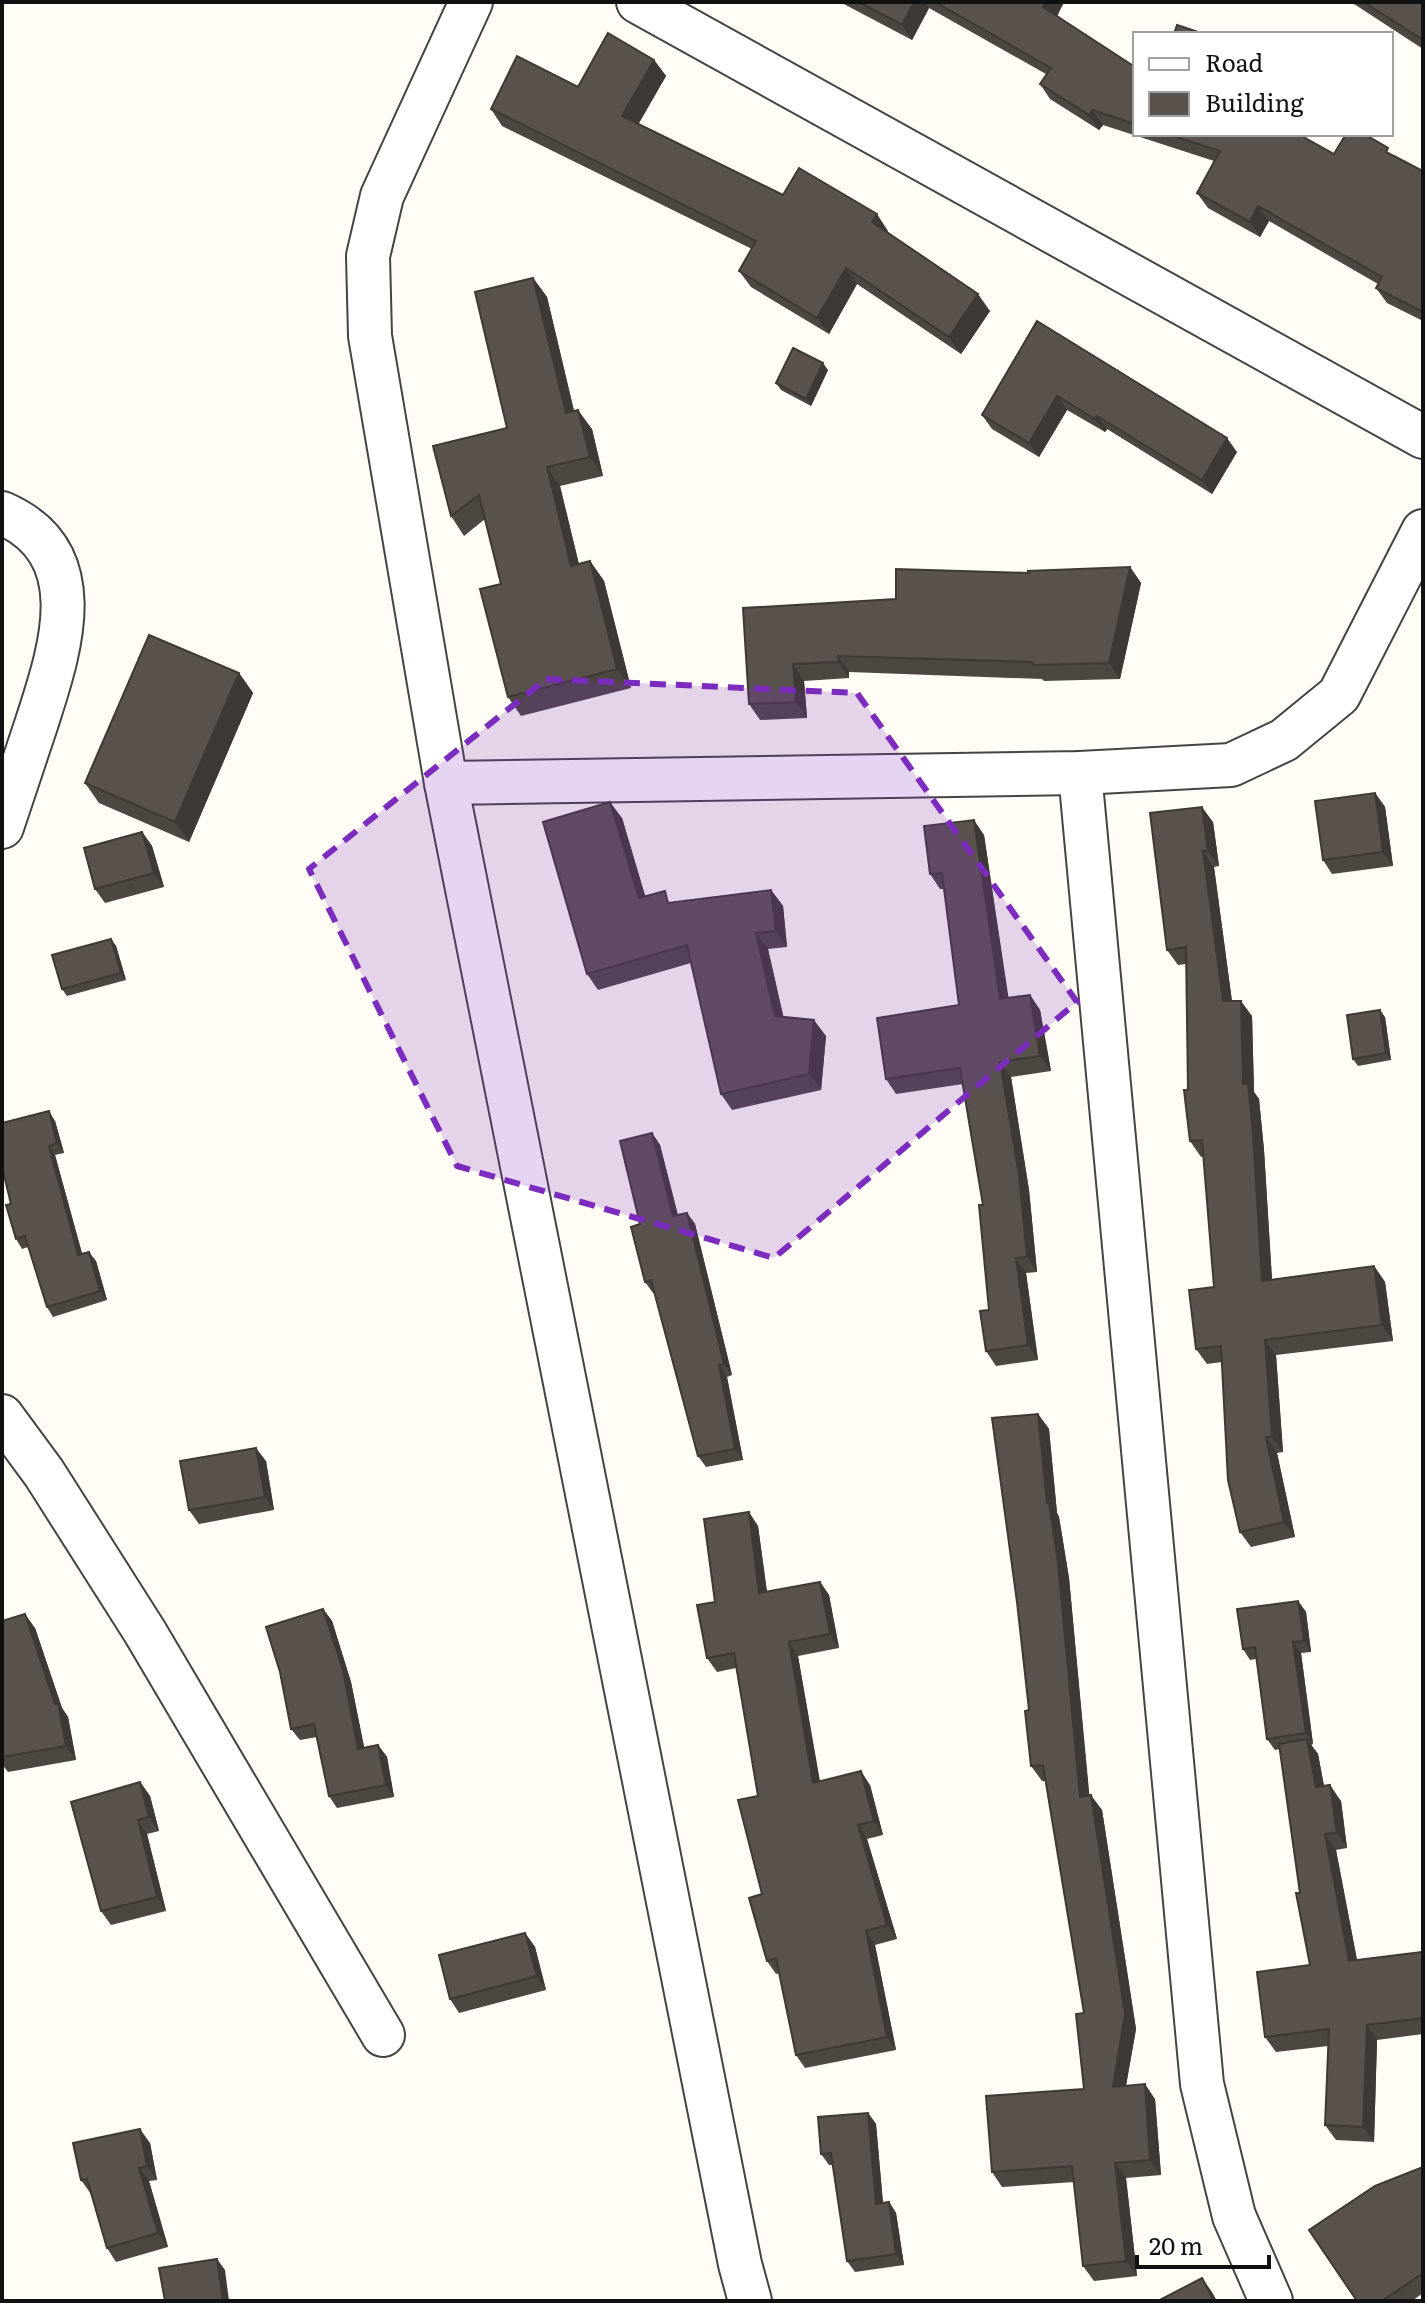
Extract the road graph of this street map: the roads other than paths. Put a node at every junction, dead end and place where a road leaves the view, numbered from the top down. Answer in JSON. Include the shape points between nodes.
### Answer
{"nodes":[{"id":1,"x":471,"y":2,"type":"edge"},
{"id":2,"x":638,"y":2,"type":"edge"},
{"id":3,"x":1423,"y":437,"type":"edge"},
{"id":4,"x":2,"y":513,"type":"edge"},
{"id":5,"x":1423,"y":531,"type":"edge"},
{"id":6,"x":1080,"y":773,"type":"junction"},
{"id":7,"x":446,"y":783,"type":"junction"},
{"id":8,"x":2,"y":827,"type":"edge"},
{"id":9,"x":2,"y":1416,"type":"edge"},
{"id":10,"x":383,"y":2035,"type":"dead end"},
{"id":11,"x":750,"y":2301,"type":"edge"},
{"id":12,"x":1271,"y":2301,"type":"edge"}],
"edges":[{"from":1,"to":7,"type":"street","via":[[382,196],[368,256],[370,336]]},
{"from":2,"to":3,"type":"street"},
{"from":4,"to":8,"type":"street","via":[[43,542],[58,571],[64,609],[59,655]]},
{"from":5,"to":6,"type":"street","via":[[1339,695],[1284,740],[1231,765]]},
{"from":6,"to":7,"type":"street"},
{"from":6,"to":12,"type":"street","via":[[1202,2084],[1234,2216]]},
{"from":7,"to":11,"type":"street"},
{"from":9,"to":10,"type":"street","via":[[145,1632]]}]}
